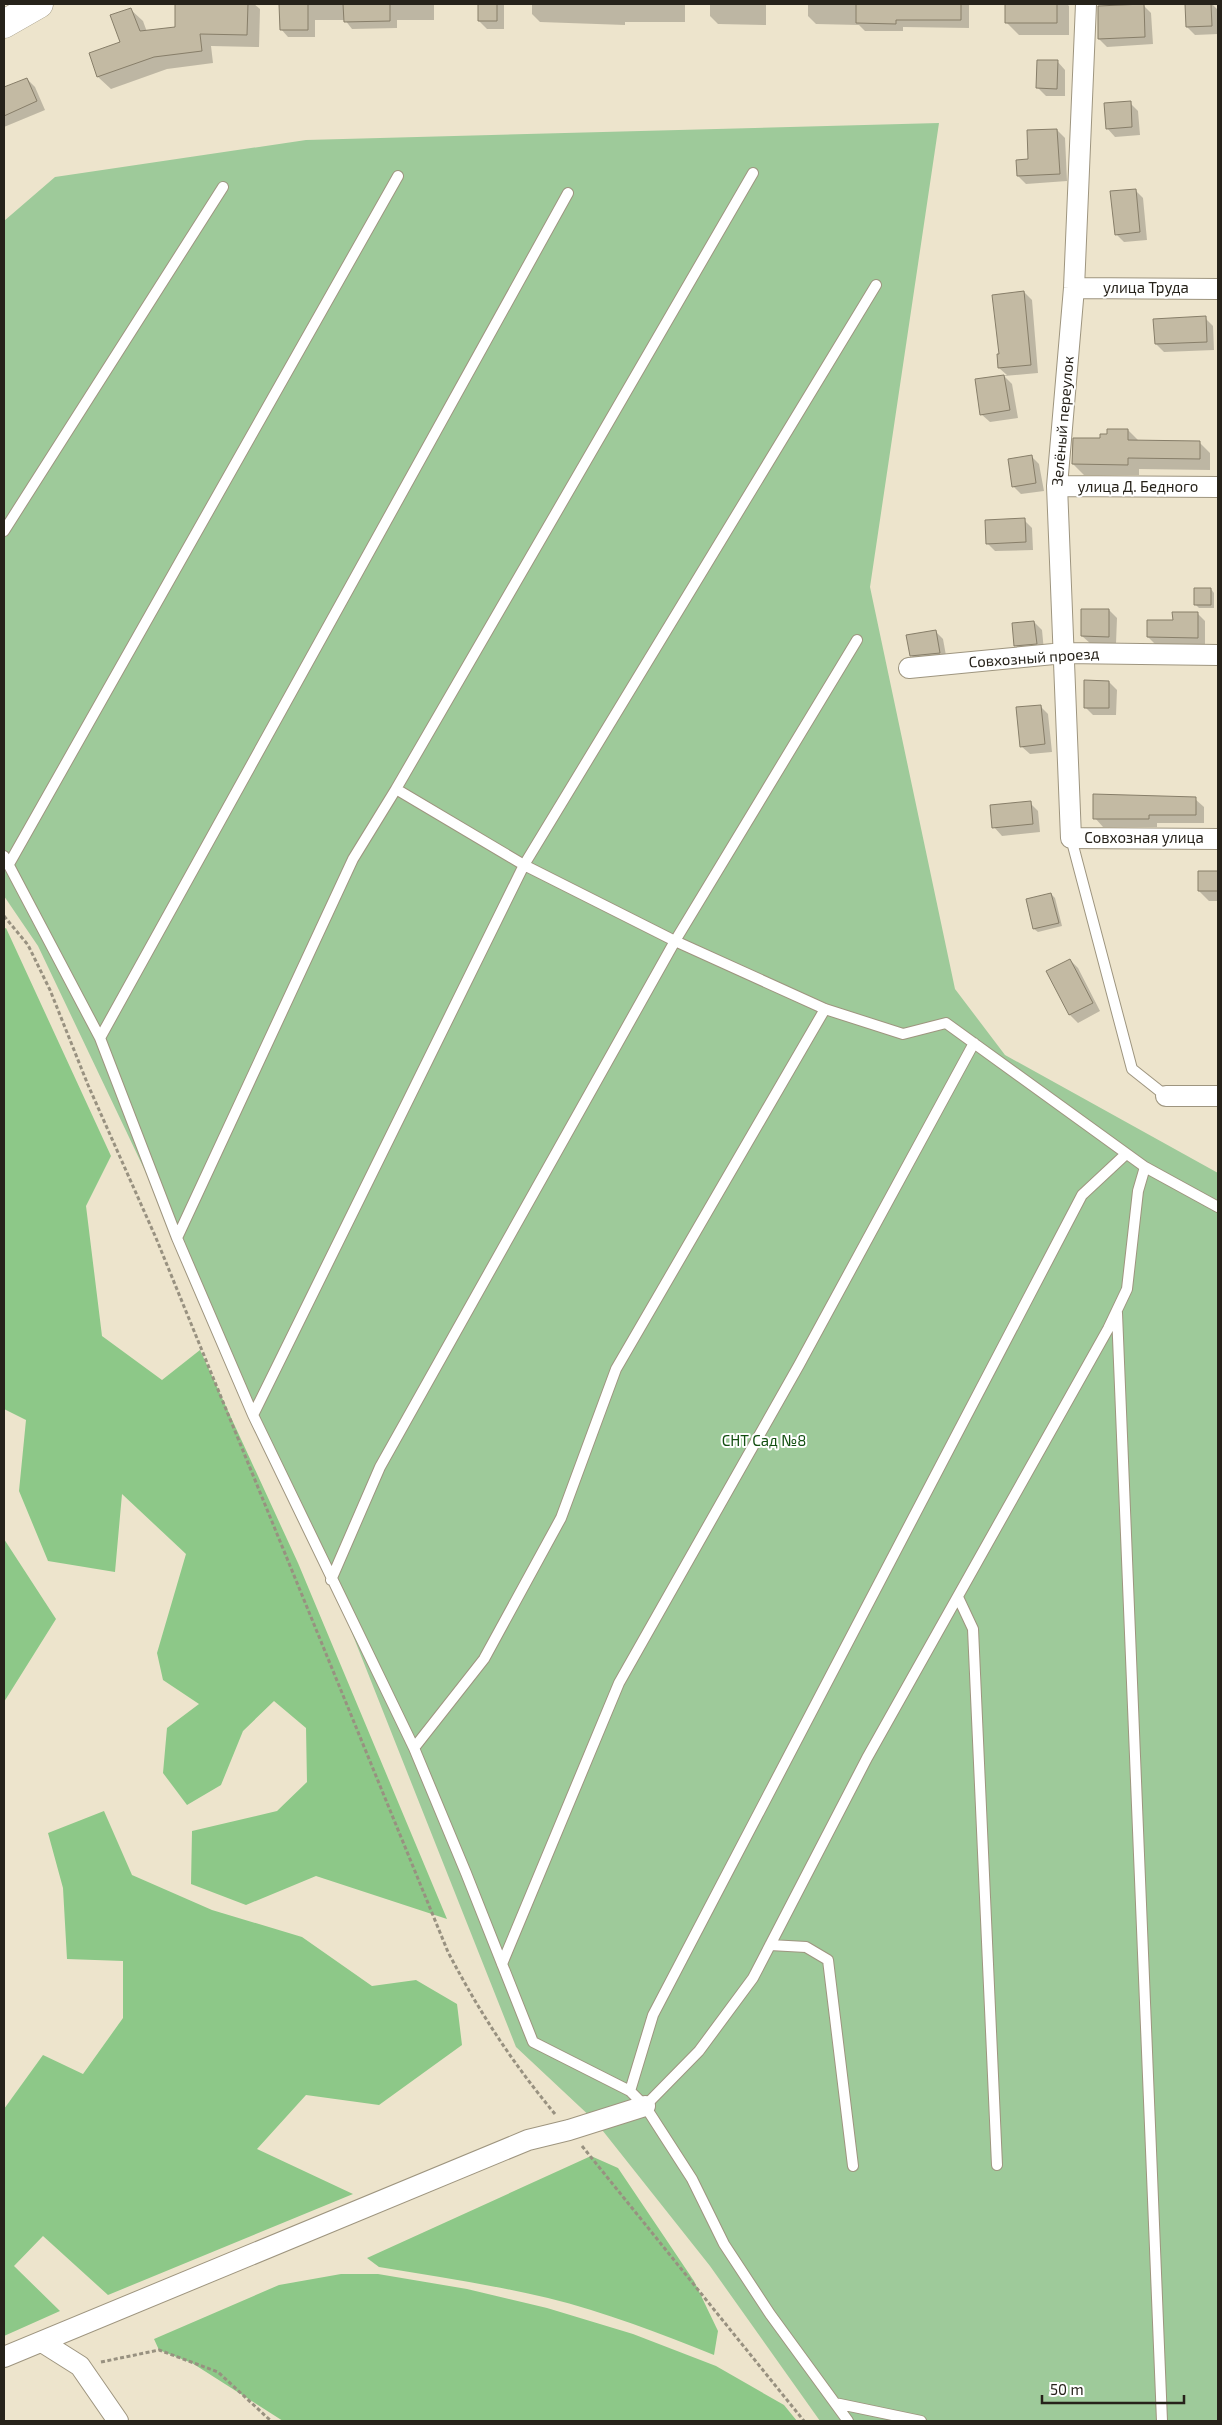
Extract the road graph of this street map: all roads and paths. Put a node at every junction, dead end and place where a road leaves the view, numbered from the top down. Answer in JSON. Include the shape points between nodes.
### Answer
{"nodes":[{"id":1,"x":39,"y":4,"type":"edge"},
{"id":2,"x":1086,"y":4,"type":"edge"},
{"id":3,"x":4,"y":24,"type":"edge"},
{"id":4,"x":753,"y":173,"type":"dead end"},
{"id":5,"x":398,"y":176,"type":"dead end"},
{"id":6,"x":223,"y":187,"type":"dead end"},
{"id":7,"x":568,"y":193,"type":"dead end"},
{"id":8,"x":876,"y":285,"type":"dead end"},
{"id":9,"x":1074,"y":288,"type":"junction"},
{"id":10,"x":1218,"y":289,"type":"edge"},
{"id":11,"x":1057,"y":486,"type":"junction"},
{"id":12,"x":1218,"y":487,"type":"edge"},
{"id":13,"x":4,"y":531,"type":"edge"},
{"id":14,"x":857,"y":640,"type":"dead end"},
{"id":15,"x":1064,"y":653,"type":"junction"},
{"id":16,"x":1218,"y":655,"type":"edge"},
{"id":17,"x":909,"y":668,"type":"dead end"},
{"id":18,"x":396,"y":789,"type":"junction"},
{"id":19,"x":1070,"y":838,"type":"junction"},
{"id":20,"x":1218,"y":839,"type":"edge"},
{"id":21,"x":6,"y":860,"type":"edge"},
{"id":22,"x":524,"y":865,"type":"junction"},
{"id":23,"x":4,"y":916,"type":"edge"},
{"id":24,"x":675,"y":941,"type":"junction"},
{"id":25,"x":826,"y":1009,"type":"junction"},
{"id":26,"x":100,"y":1038,"type":"junction"},
{"id":27,"x":974,"y":1044,"type":"junction"},
{"id":28,"x":1166,"y":1096,"type":"joint"},
{"id":29,"x":1218,"y":1096,"type":"edge"},
{"id":30,"x":1126,"y":1154,"type":"junction"},
{"id":31,"x":1145,"y":1167,"type":"junction"},
{"id":32,"x":1218,"y":1207,"type":"edge"},
{"id":33,"x":177,"y":1238,"type":"junction"},
{"id":34,"x":1117,"y":1310,"type":"junction"},
{"id":35,"x":253,"y":1415,"type":"junction"},
{"id":36,"x":331,"y":1580,"type":"junction"},
{"id":37,"x":958,"y":1597,"type":"junction"},
{"id":38,"x":414,"y":1748,"type":"junction"},
{"id":39,"x":770,"y":1945,"type":"junction"},
{"id":40,"x":502,"y":1964,"type":"junction"},
{"id":41,"x":630,"y":2090,"type":"junction"},
{"id":42,"x":645,"y":2106,"type":"junction"},
{"id":43,"x":569,"y":2130,"type":"junction"},
{"id":44,"x":997,"y":2165,"type":"dead end"},
{"id":45,"x":853,"y":2166,"type":"dead end"},
{"id":46,"x":42,"y":2342,"type":"junction"},
{"id":47,"x":4,"y":2357,"type":"edge"},
{"id":48,"x":80,"y":2366,"type":"junction"},
{"id":49,"x":835,"y":2403,"type":"junction"},
{"id":50,"x":118,"y":2421,"type":"edge"},
{"id":51,"x":271,"y":2421,"type":"edge"},
{"id":52,"x":804,"y":2421,"type":"edge"},
{"id":53,"x":848,"y":2421,"type":"edge"},
{"id":54,"x":921,"y":2421,"type":"edge"},
{"id":55,"x":1162,"y":2421,"type":"edge"}],
"edges":[{"from":1,"to":3,"type":"main road"},
{"from":2,"to":9,"type":"street","name":"Зелёный переулок"},
{"from":4,"to":18,"type":"lane"},
{"from":5,"to":21,"type":"lane"},
{"from":6,"to":13,"type":"lane"},
{"from":7,"to":26,"type":"lane"},
{"from":8,"to":22,"type":"lane"},
{"from":9,"to":10,"type":"street","name":"улица Труда"},
{"from":9,"to":11,"type":"street","name":"Зелёный переулок"},
{"from":11,"to":12,"type":"street","name":"улица Д. Бедного"},
{"from":11,"to":15,"type":"street","name":"Зелёный переулок"},
{"from":14,"to":24,"type":"lane"},
{"from":15,"to":16,"type":"street","name":"Совхозный проезд"},
{"from":15,"to":17,"type":"street","name":"Совхозный проезд"},
{"from":15,"to":19,"type":"street","name":"Зелёный переулок"},
{"from":18,"to":22,"type":"lane"},
{"from":18,"to":33,"type":"lane","via":[[353,859]]},
{"from":19,"to":20,"type":"street","name":"Совхозная улица"},
{"from":19,"to":28,"type":"lane","via":[[1132,1069]]},
{"from":21,"to":26,"type":"lane"},
{"from":22,"to":24,"type":"lane"},
{"from":22,"to":35,"type":"lane"},
{"from":23,"to":43,"type":"path","via":[[28,945],[50,990],[156,1238],[448,1952],[480,2011],[520,2072]]},
{"from":24,"to":25,"type":"lane"},
{"from":24,"to":36,"type":"lane","via":[[380,1467]]},
{"from":25,"to":27,"type":"lane","via":[[903,1034],[946,1023]]},
{"from":25,"to":38,"type":"lane","via":[[616,1368],[561,1518],[484,1659]]},
{"from":26,"to":33,"type":"lane"},
{"from":27,"to":30,"type":"lane"},
{"from":27,"to":40,"type":"lane","via":[[799,1365],[619,1683]]},
{"from":28,"to":29,"type":"street"},
{"from":30,"to":31,"type":"lane"},
{"from":30,"to":41,"type":"lane","via":[[1082,1195],[653,2014]]},
{"from":31,"to":32,"type":"lane"},
{"from":31,"to":34,"type":"lane","via":[[1138,1191],[1127,1289]]},
{"from":33,"to":35,"type":"lane"},
{"from":34,"to":37,"type":"lane"},
{"from":34,"to":55,"type":"lane"},
{"from":35,"to":36,"type":"lane"},
{"from":36,"to":38,"type":"lane"},
{"from":37,"to":39,"type":"lane","via":[[867,1758]]},
{"from":37,"to":44,"type":"lane","via":[[973,1629]]},
{"from":38,"to":40,"type":"lane"},
{"from":39,"to":42,"type":"lane","via":[[753,1978],[699,2051]]},
{"from":39,"to":45,"type":"lane","via":[[806,1947],[828,1960]]},
{"from":40,"to":41,"type":"lane","via":[[532,2042]]},
{"from":41,"to":42,"type":"lane"},
{"from":42,"to":43,"type":"street"},
{"from":42,"to":49,"type":"lane","via":[[692,2179],[724,2244]]},
{"from":43,"to":46,"type":"street","via":[[528,2140]]},
{"from":43,"to":52,"type":"path"},
{"from":46,"to":47,"type":"street"},
{"from":46,"to":48,"type":"street"},
{"from":48,"to":50,"type":"street"},
{"from":48,"to":51,"type":"path","via":[[159,2350],[218,2372]]},
{"from":49,"to":53,"type":"lane"},
{"from":49,"to":54,"type":"lane"}]}
